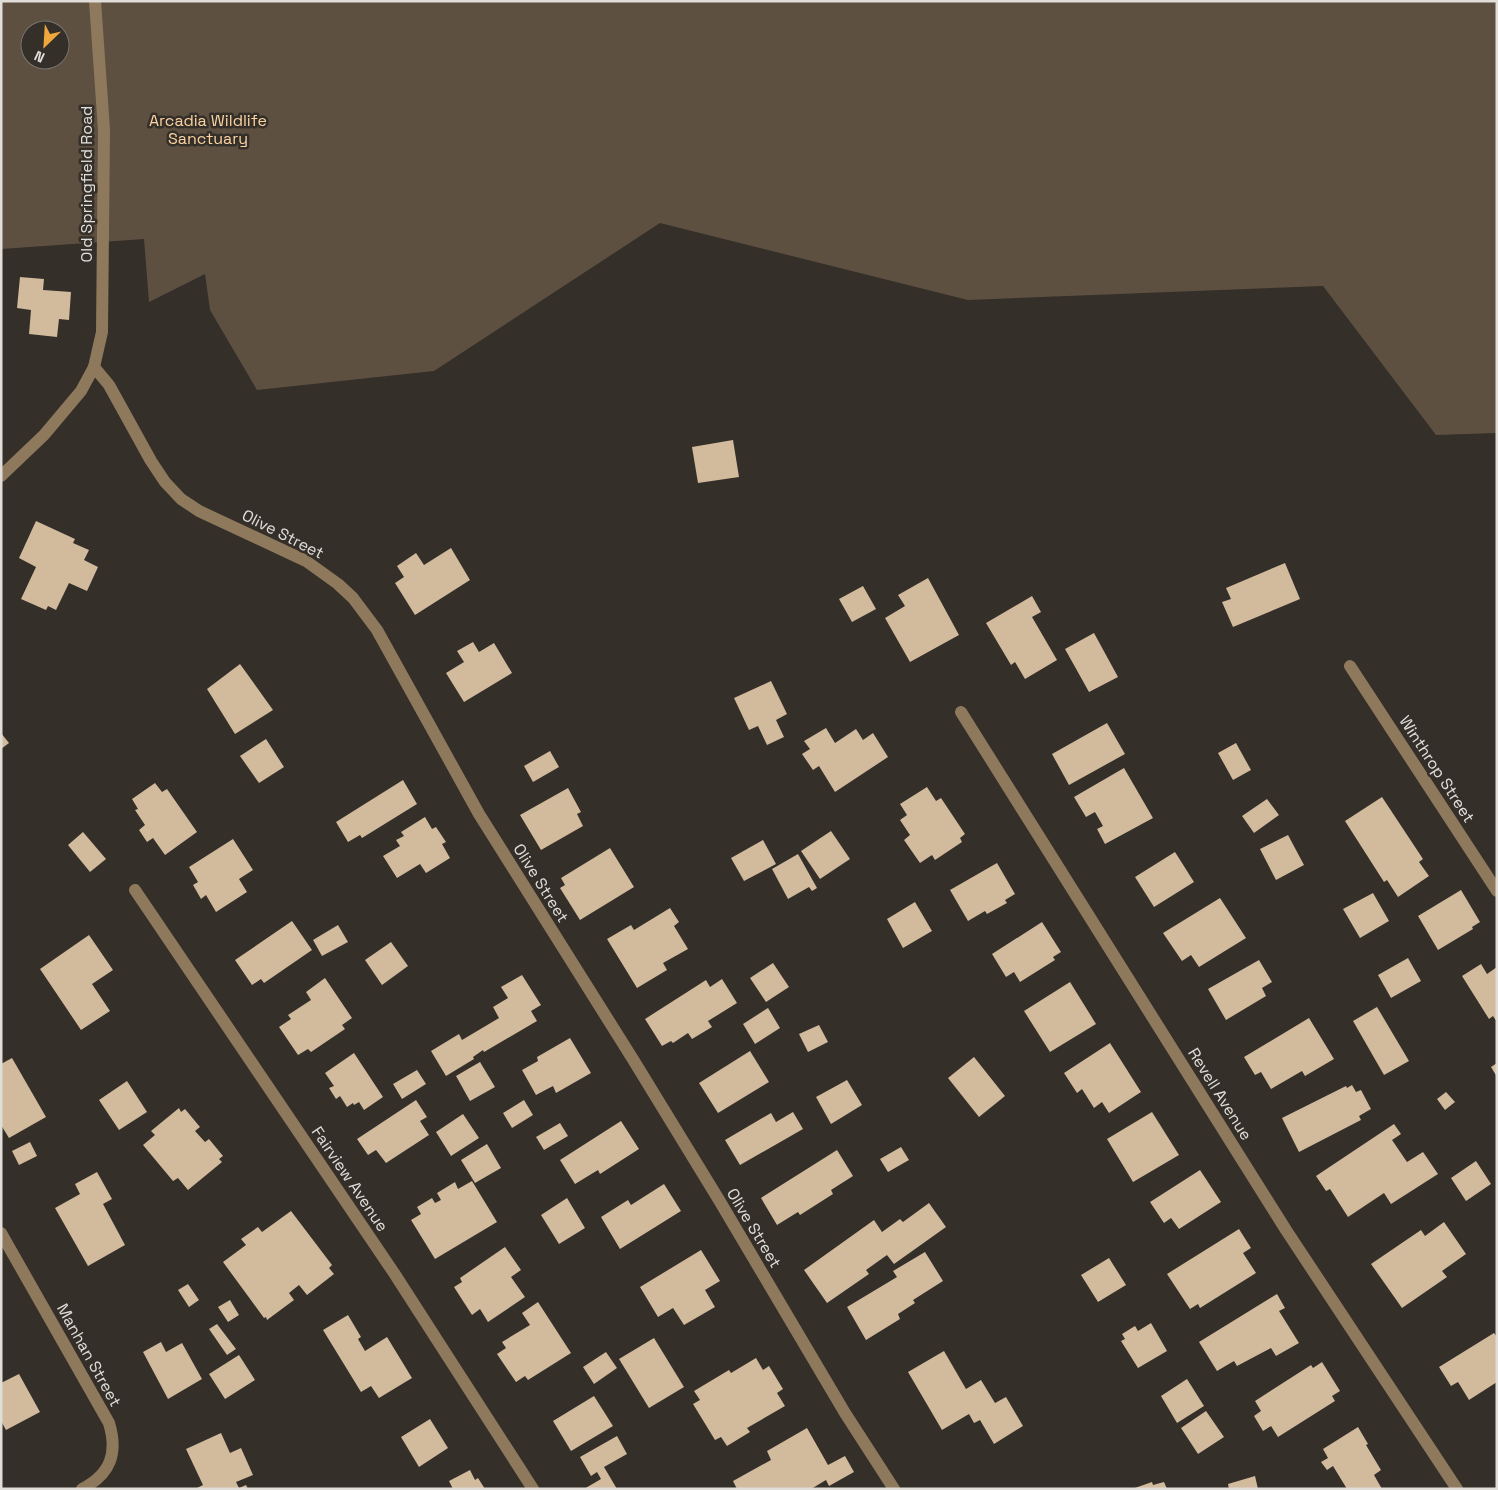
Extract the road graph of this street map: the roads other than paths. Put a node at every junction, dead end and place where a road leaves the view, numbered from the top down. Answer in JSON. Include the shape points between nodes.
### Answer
{"nodes":[{"id":1,"x":95,"y":1,"type":"edge"},
{"id":2,"x":94,"y":367,"type":"junction"},
{"id":3,"x":1,"y":476,"type":"edge"},
{"id":4,"x":1350,"y":666,"type":"dead end"},
{"id":5,"x":962,"y":712,"type":"dead end"},
{"id":6,"x":135,"y":890,"type":"dead end"},
{"id":7,"x":1497,"y":891,"type":"edge"},
{"id":8,"x":1,"y":1233,"type":"edge"},
{"id":9,"x":82,"y":1489,"type":"edge"},
{"id":10,"x":533,"y":1489,"type":"edge"},
{"id":11,"x":894,"y":1489,"type":"edge"},
{"id":12,"x":1457,"y":1489,"type":"edge"}],
"edges":[{"from":1,"to":2,"type":"street","name":"Old Springfield Road","via":[[104,172],[102,332]]},
{"from":2,"to":3,"type":"street","name":"Old Springfield Road","via":[[63,414]]},
{"from":2,"to":11,"type":"street","name":"Olive Street","via":[[112,391],[151,461],[181,499],[306,561],[353,598],[377,630],[479,814],[634,1061]]},
{"from":4,"to":7,"type":"street","name":"Winthrop Street"},
{"from":5,"to":12,"type":"street","name":"Revell Avenue","via":[[1286,1230]]},
{"from":6,"to":10,"type":"street","name":"Fairview Avenue","via":[[394,1272]]},
{"from":8,"to":9,"type":"street","name":"Manhan Street","via":[[113,1437],[113,1451],[104,1472]]}]}
